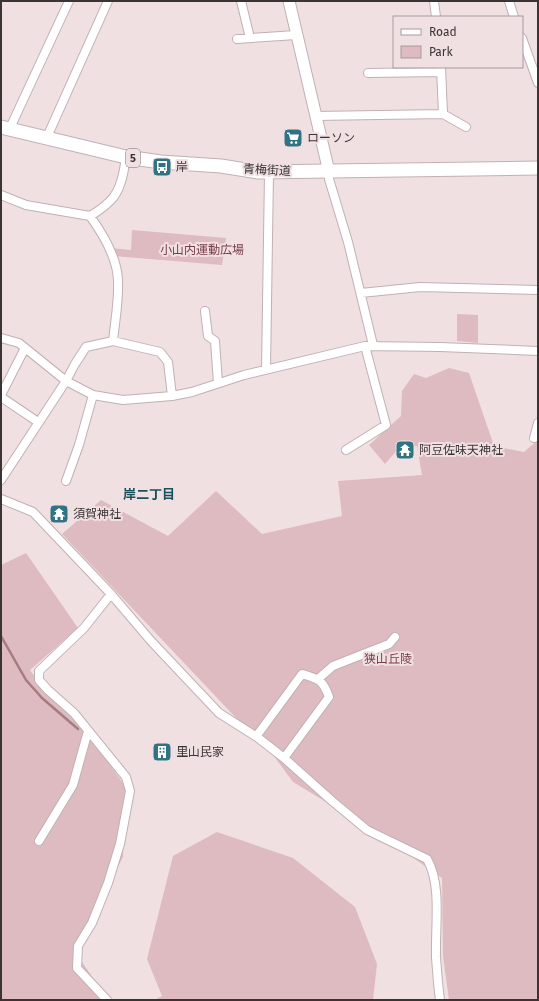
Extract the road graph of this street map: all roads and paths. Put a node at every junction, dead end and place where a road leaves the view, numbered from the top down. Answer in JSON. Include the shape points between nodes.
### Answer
{"nodes":[{"id":1,"x":69,"y":1,"type":"edge"},
{"id":2,"x":108,"y":1,"type":"edge"},
{"id":3,"x":241,"y":1,"type":"edge"},
{"id":4,"x":289,"y":1,"type":"edge"},
{"id":5,"x":434,"y":1,"type":"edge"},
{"id":6,"x":509,"y":1,"type":"edge"},
{"id":7,"x":436,"y":16,"type":"edge"},
{"id":8,"x":514,"y":16,"type":"edge"},
{"id":9,"x":296,"y":35,"type":"junction"},
{"id":10,"x":250,"y":38,"type":"junction"},
{"id":11,"x":237,"y":39,"type":"dead end"},
{"id":12,"x":523,"y":41,"type":"edge"},
{"id":13,"x":441,"y":70,"type":"edge"},
{"id":14,"x":368,"y":73,"type":"dead end"},
{"id":15,"x":538,"y":83,"type":"edge"},
{"id":16,"x":443,"y":114,"type":"junction"},
{"id":17,"x":315,"y":116,"type":"junction"},
{"id":18,"x":466,"y":127,"type":"dead end"},
{"id":19,"x":5,"y":128,"type":"edge"},
{"id":20,"x":47,"y":137,"type":"junction"},
{"id":21,"x":126,"y":157,"type":"junction"},
{"id":22,"x":538,"y":168,"type":"edge"},
{"id":23,"x":269,"y":172,"type":"junction"},
{"id":24,"x":329,"y":172,"type":"junction"},
{"id":25,"x":1,"y":195,"type":"edge"},
{"id":26,"x":90,"y":216,"type":"junction"},
{"id":27,"x":538,"y":290,"type":"edge"},
{"id":28,"x":361,"y":293,"type":"junction"},
{"id":29,"x":205,"y":310,"type":"dead end"},
{"id":30,"x":1,"y":338,"type":"edge"},
{"id":31,"x":113,"y":341,"type":"junction"},
{"id":32,"x":369,"y":346,"type":"junction"},
{"id":33,"x":25,"y":348,"type":"junction"},
{"id":34,"x":538,"y":351,"type":"edge"},
{"id":35,"x":266,"y":370,"type":"junction"},
{"id":36,"x":66,"y":381,"type":"junction"},
{"id":37,"x":218,"y":383,"type":"junction"},
{"id":38,"x":93,"y":395,"type":"junction"},
{"id":39,"x":1,"y":396,"type":"edge"},
{"id":40,"x":172,"y":396,"type":"junction"},
{"id":41,"x":38,"y":422,"type":"junction"},
{"id":42,"x":538,"y":424,"type":"edge"},
{"id":43,"x":534,"y":438,"type":"dead end"},
{"id":44,"x":346,"y":450,"type":"dead end"},
{"id":45,"x":1,"y":480,"type":"edge"},
{"id":46,"x":66,"y":481,"type":"dead end"},
{"id":47,"x":1,"y":499,"type":"edge"},
{"id":48,"x":111,"y":594,"type":"junction"},
{"id":49,"x":395,"y":637,"type":"dead end"},
{"id":50,"x":318,"y":679,"type":"junction"},
{"id":51,"x":88,"y":731,"type":"junction"},
{"id":52,"x":257,"y":737,"type":"junction"},
{"id":53,"x":284,"y":758,"type":"junction"},
{"id":54,"x":39,"y":841,"type":"dead end"},
{"id":55,"x":107,"y":1000,"type":"edge"},
{"id":56,"x":440,"y":1000,"type":"edge"}],
"edges":[{"from":1,"to":19,"type":"street"},
{"from":2,"to":20,"type":"street"},
{"from":3,"to":10,"type":"street"},
{"from":4,"to":9,"type":"street"},
{"from":5,"to":7,"type":"street"},
{"from":6,"to":8,"type":"street"},
{"from":9,"to":10,"type":"street"},
{"from":9,"to":17,"type":"street"},
{"from":10,"to":11,"type":"street"},
{"from":12,"to":15,"type":"street"},
{"from":13,"to":14,"type":"street"},
{"from":13,"to":16,"type":"street"},
{"from":16,"to":17,"type":"street"},
{"from":16,"to":18,"type":"street"},
{"from":17,"to":24,"type":"street"},
{"from":19,"to":20,"type":"main road","name":"青梅街道","number":"5"},
{"from":20,"to":21,"type":"main road","name":"青梅街道","number":"5"},
{"from":21,"to":23,"type":"main road","name":"青梅街道","number":"5"},
{"from":21,"to":26,"type":"street","via":[[121,183],[112,200]]},
{"from":22,"to":24,"type":"main road","name":"青梅街道","number":"5"},
{"from":23,"to":24,"type":"main road","name":"青梅街道","number":"5"},
{"from":23,"to":35,"type":"street"},
{"from":24,"to":28,"type":"street"},
{"from":25,"to":26,"type":"street","via":[[26,205]]},
{"from":26,"to":31,"type":"street","via":[[108,246],[118,279]]},
{"from":27,"to":28,"type":"street","via":[[420,287]]},
{"from":28,"to":32,"type":"street"},
{"from":29,"to":37,"type":"street","via":[[208,336],[215,341]]},
{"from":30,"to":33,"type":"street","via":[[19,343]]},
{"from":31,"to":36,"type":"street","via":[[86,347]]},
{"from":31,"to":40,"type":"street","via":[[160,352],[168,362]]},
{"from":32,"to":34,"type":"street"},
{"from":32,"to":35,"type":"street"},
{"from":32,"to":44,"type":"street","via":[[386,425]]},
{"from":33,"to":36,"type":"street"},
{"from":33,"to":39,"type":"street"},
{"from":35,"to":37,"type":"street"},
{"from":36,"to":38,"type":"street"},
{"from":36,"to":41,"type":"street"},
{"from":37,"to":40,"type":"street"},
{"from":38,"to":40,"type":"street","via":[[123,400]]},
{"from":38,"to":46,"type":"street"},
{"from":39,"to":41,"type":"street"},
{"from":41,"to":45,"type":"street"},
{"from":42,"to":43,"type":"street"},
{"from":47,"to":48,"type":"street","via":[[33,512]]},
{"from":48,"to":51,"type":"street","via":[[84,628],[39,671],[39,680],[74,713]]},
{"from":48,"to":52,"type":"street","via":[[151,642],[219,713]]},
{"from":49,"to":50,"type":"street","via":[[389,644],[333,666]]},
{"from":50,"to":52,"type":"street","via":[[302,674]]},
{"from":50,"to":53,"type":"street","via":[[325,685],[329,697]]},
{"from":51,"to":54,"type":"street","via":[[73,785]]},
{"from":51,"to":55,"type":"street","via":[[126,777],[130,791],[120,844],[108,883],[92,923],[78,946],[77,968]]},
{"from":52,"to":53,"type":"street"},
{"from":53,"to":56,"type":"street","via":[[367,830],[427,859],[432,867],[436,892],[436,957]]}]}
